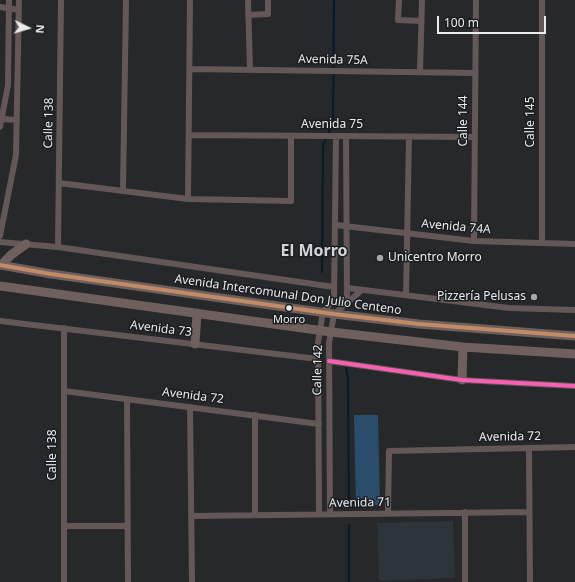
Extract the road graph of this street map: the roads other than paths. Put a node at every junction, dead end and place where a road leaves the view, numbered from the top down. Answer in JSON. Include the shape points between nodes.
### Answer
{"nodes":[{"id":1,"x":9,"y":0,"type":"edge"},
{"id":2,"x":19,"y":0,"type":"edge"},
{"id":3,"x":61,"y":0,"type":"edge"},
{"id":4,"x":126,"y":0,"type":"edge"},
{"id":5,"x":190,"y":0,"type":"edge"},
{"id":6,"x":248,"y":0,"type":"edge"},
{"id":7,"x":268,"y":0,"type":"edge"},
{"id":8,"x":399,"y":0,"type":"edge"},
{"id":9,"x":422,"y":0,"type":"edge"},
{"id":10,"x":476,"y":0,"type":"edge"},
{"id":11,"x":542,"y":0,"type":"edge"},
{"id":12,"x":0,"y":7,"type":"edge"},
{"id":13,"x":9,"y":10,"type":"junction"},
{"id":14,"x":19,"y":10,"type":"junction"},
{"id":15,"x":248,"y":15,"type":"junction"},
{"id":16,"x":421,"y":21,"type":"junction"},
{"id":17,"x":190,"y":69,"type":"junction"},
{"id":18,"x":250,"y":69,"type":"junction"},
{"id":19,"x":420,"y":72,"type":"junction"},
{"id":20,"x":475,"y":73,"type":"junction"},
{"id":21,"x":2,"y":119,"type":"junction"},
{"id":22,"x":17,"y":120,"type":"junction"},
{"id":23,"x":0,"y":127,"type":"edge"},
{"id":24,"x":189,"y":135,"type":"junction"},
{"id":25,"x":291,"y":136,"type":"junction"},
{"id":26,"x":334,"y":136,"type":"junction"},
{"id":27,"x":346,"y":136,"type":"junction"},
{"id":28,"x":409,"y":137,"type":"junction"},
{"id":29,"x":475,"y":137,"type":"junction"},
{"id":30,"x":59,"y":183,"type":"junction"},
{"id":31,"x":123,"y":190,"type":"junction"},
{"id":32,"x":188,"y":199,"type":"junction"},
{"id":33,"x":336,"y":225,"type":"junction"},
{"id":34,"x":346,"y":226,"type":"junction"},
{"id":35,"x":408,"y":234,"type":"junction"},
{"id":36,"x":0,"y":236,"type":"edge"},
{"id":37,"x":474,"y":241,"type":"junction"},
{"id":38,"x":0,"y":242,"type":"edge"},
{"id":39,"x":26,"y":244,"type":"junction"},
{"id":40,"x":542,"y":244,"type":"junction"},
{"id":41,"x":575,"y":244,"type":"edge"},
{"id":42,"x":58,"y":247,"type":"junction"},
{"id":43,"x":0,"y":265,"type":"edge"},
{"id":44,"x":0,"y":286,"type":"edge"},
{"id":45,"x":334,"y":287,"type":"junction"},
{"id":46,"x":348,"y":288,"type":"junction"},
{"id":47,"x":362,"y":290,"type":"junction"},
{"id":48,"x":406,"y":295,"type":"junction"},
{"id":49,"x":347,"y":301,"type":"junction"},
{"id":50,"x":575,"y":310,"type":"edge"},
{"id":51,"x":323,"y":312,"type":"junction"},
{"id":52,"x":198,"y":313,"type":"junction"},
{"id":53,"x":334,"y":314,"type":"junction"},
{"id":54,"x":0,"y":321,"type":"edge"},
{"id":55,"x":64,"y":328,"type":"junction"},
{"id":56,"x":320,"y":330,"type":"junction"},
{"id":57,"x":331,"y":332,"type":"junction"},
{"id":58,"x":575,"y":336,"type":"edge"},
{"id":59,"x":195,"y":344,"type":"junction"},
{"id":60,"x":463,"y":347,"type":"junction"},
{"id":61,"x":575,"y":354,"type":"edge"},
{"id":62,"x":318,"y":360,"type":"junction"},
{"id":63,"x":329,"y":362,"type":"junction"},
{"id":64,"x":462,"y":380,"type":"junction"},
{"id":65,"x":575,"y":386,"type":"edge"},
{"id":66,"x":64,"y":391,"type":"junction"},
{"id":67,"x":127,"y":399,"type":"junction"},
{"id":68,"x":190,"y":407,"type":"junction"},
{"id":69,"x":256,"y":416,"type":"junction"},
{"id":70,"x":319,"y":424,"type":"junction"},
{"id":71,"x":575,"y":447,"type":"edge"},
{"id":72,"x":529,"y":448,"type":"junction"},
{"id":73,"x":465,"y":512,"type":"junction"},
{"id":74,"x":529,"y":512,"type":"junction"},
{"id":75,"x":388,"y":513,"type":"junction"},
{"id":76,"x":319,"y":514,"type":"junction"},
{"id":77,"x":330,"y":514,"type":"junction"},
{"id":78,"x":255,"y":515,"type":"junction"},
{"id":79,"x":191,"y":516,"type":"junction"},
{"id":80,"x":64,"y":526,"type":"junction"},
{"id":81,"x":128,"y":526,"type":"junction"},
{"id":82,"x":64,"y":582,"type":"edge"},
{"id":83,"x":128,"y":582,"type":"edge"},
{"id":84,"x":192,"y":582,"type":"edge"},
{"id":85,"x":465,"y":582,"type":"edge"},
{"id":86,"x":530,"y":582,"type":"edge"}],
"edges":[{"from":1,"to":13,"type":"street"},
{"from":2,"to":14,"type":"street"},
{"from":3,"to":30,"type":"street","name":"Calle 138"},
{"from":4,"to":31,"type":"street"},
{"from":5,"to":17,"type":"street"},
{"from":6,"to":15,"type":"street"},
{"from":7,"to":15,"type":"street","via":[[268,14]]},
{"from":8,"to":16,"type":"street","via":[[398,20]]},
{"from":9,"to":16,"type":"street"},
{"from":10,"to":20,"type":"street","name":"Calle 144"},
{"from":11,"to":40,"type":"street","name":"Calle 145"},
{"from":12,"to":13,"type":"street"},
{"from":13,"to":14,"type":"street"},
{"from":13,"to":21,"type":"street","via":[[8,85]]},
{"from":14,"to":22,"type":"street"},
{"from":15,"to":18,"type":"street"},
{"from":16,"to":19,"type":"street"},
{"from":17,"to":18,"type":"street","name":"Avenida 75A"},
{"from":17,"to":24,"type":"street"},
{"from":18,"to":19,"type":"street","name":"Avenida 75A"},
{"from":19,"to":20,"type":"street","name":"Avenida 75A"},
{"from":20,"to":29,"type":"street","name":"Calle 144"},
{"from":21,"to":22,"type":"street"},
{"from":21,"to":23,"type":"street"},
{"from":22,"to":36,"type":"street","via":[[16,156]]},
{"from":24,"to":25,"type":"street","name":"Avenida 75"},
{"from":24,"to":32,"type":"street"},
{"from":25,"to":26,"type":"street","name":"Avenida 75"},
{"from":25,"to":32,"type":"street","via":[[291,201]]},
{"from":26,"to":27,"type":"street","name":"Avenida 75"},
{"from":26,"to":33,"type":"street","name":"Calle 142"},
{"from":27,"to":28,"type":"street","name":"Avenida 75"},
{"from":27,"to":34,"type":"street"},
{"from":28,"to":29,"type":"street","name":"Avenida 75"},
{"from":28,"to":35,"type":"street"},
{"from":29,"to":37,"type":"street","name":"Calle 144"},
{"from":30,"to":31,"type":"street"},
{"from":30,"to":42,"type":"street","name":"Calle 138"},
{"from":31,"to":32,"type":"street"},
{"from":33,"to":34,"type":"street","name":"Avenida 74A"},
{"from":33,"to":45,"type":"street","name":"Calle 142"},
{"from":34,"to":35,"type":"street","name":"Avenida 74A"},
{"from":34,"to":46,"type":"street"},
{"from":35,"to":37,"type":"street","name":"Avenida 74A"},
{"from":35,"to":48,"type":"street"},
{"from":37,"to":40,"type":"street","name":"Avenida 74A"},
{"from":38,"to":39,"type":"street","name":"Avenida Intercomunal Don Julio Centeno"},
{"from":39,"to":42,"type":"street","name":"Avenida Intercomunal Don Julio Centeno"},
{"from":39,"to":43,"type":"main road"},
{"from":40,"to":41,"type":"street","name":"Avenida 74A"},
{"from":42,"to":45,"type":"street","name":"Avenida Intercomunal Don Julio Centeno"},
{"from":43,"to":51,"type":"main road","name":"Avenida Intercomunal Don Julio Centeno"},
{"from":44,"to":52,"type":"main road"},
{"from":45,"to":51,"type":"street","name":"Calle 142","via":[[334,299]]},
{"from":46,"to":47,"type":"street","name":"Avenida Intercomunal Don Julio Centeno"},
{"from":46,"to":49,"type":"street"},
{"from":47,"to":48,"type":"street","name":"Avenida Intercomunal Don Julio Centeno"},
{"from":47,"to":49,"type":"street"},
{"from":48,"to":50,"type":"street","name":"Avenida Intercomunal Don Julio Centeno","via":[[509,308]]},
{"from":49,"to":53,"type":"street"},
{"from":51,"to":53,"type":"main road","name":"Avenida Intercomunal Don Julio Centeno"},
{"from":51,"to":56,"type":"street","name":"Calle 142"},
{"from":52,"to":56,"type":"main road"},
{"from":52,"to":59,"type":"main road"},
{"from":53,"to":57,"type":"street","name":"Calle 142"},
{"from":53,"to":58,"type":"main road","name":"Avenida Intercomunal Don Julio Centeno","via":[[419,324]]},
{"from":54,"to":55,"type":"street","name":"Avenida 73"},
{"from":55,"to":59,"type":"street","name":"Avenida 73"},
{"from":55,"to":66,"type":"street","name":"Calle 138"},
{"from":56,"to":57,"type":"main road"},
{"from":56,"to":62,"type":"street","name":"Calle 142"},
{"from":57,"to":60,"type":"main road"},
{"from":57,"to":63,"type":"street","name":"Calle 142"},
{"from":59,"to":62,"type":"street","name":"Avenida 73"},
{"from":60,"to":61,"type":"main road"},
{"from":60,"to":64,"type":"main road"},
{"from":62,"to":70,"type":"street","name":"Calle 142"},
{"from":63,"to":64,"type":"street"},
{"from":63,"to":77,"type":"street","name":"Calle 142"},
{"from":64,"to":65,"type":"street"},
{"from":66,"to":67,"type":"street","name":"Avenida 72"},
{"from":66,"to":80,"type":"street","name":"Calle 138"},
{"from":67,"to":68,"type":"street","name":"Avenida 72"},
{"from":67,"to":81,"type":"street"},
{"from":68,"to":69,"type":"street","name":"Avenida 72"},
{"from":68,"to":79,"type":"street"},
{"from":69,"to":70,"type":"street","name":"Avenida 72"},
{"from":69,"to":78,"type":"street"},
{"from":70,"to":76,"type":"street","name":"Calle 142"},
{"from":71,"to":72,"type":"street","name":"Avenida 72"},
{"from":72,"to":74,"type":"street"},
{"from":72,"to":75,"type":"street","name":"Avenida 72","via":[[389,451]]},
{"from":73,"to":74,"type":"street","name":"Avenida 71"},
{"from":73,"to":75,"type":"street","name":"Avenida 71"},
{"from":73,"to":85,"type":"street"},
{"from":74,"to":86,"type":"street"},
{"from":75,"to":77,"type":"street","name":"Avenida 71"},
{"from":76,"to":77,"type":"street","name":"Avenida 71"},
{"from":76,"to":78,"type":"street","name":"Avenida 71"},
{"from":78,"to":79,"type":"street","name":"Avenida 71"},
{"from":79,"to":84,"type":"street"},
{"from":80,"to":81,"type":"street"},
{"from":80,"to":82,"type":"street","name":"Calle 138"},
{"from":81,"to":83,"type":"street"}]}
